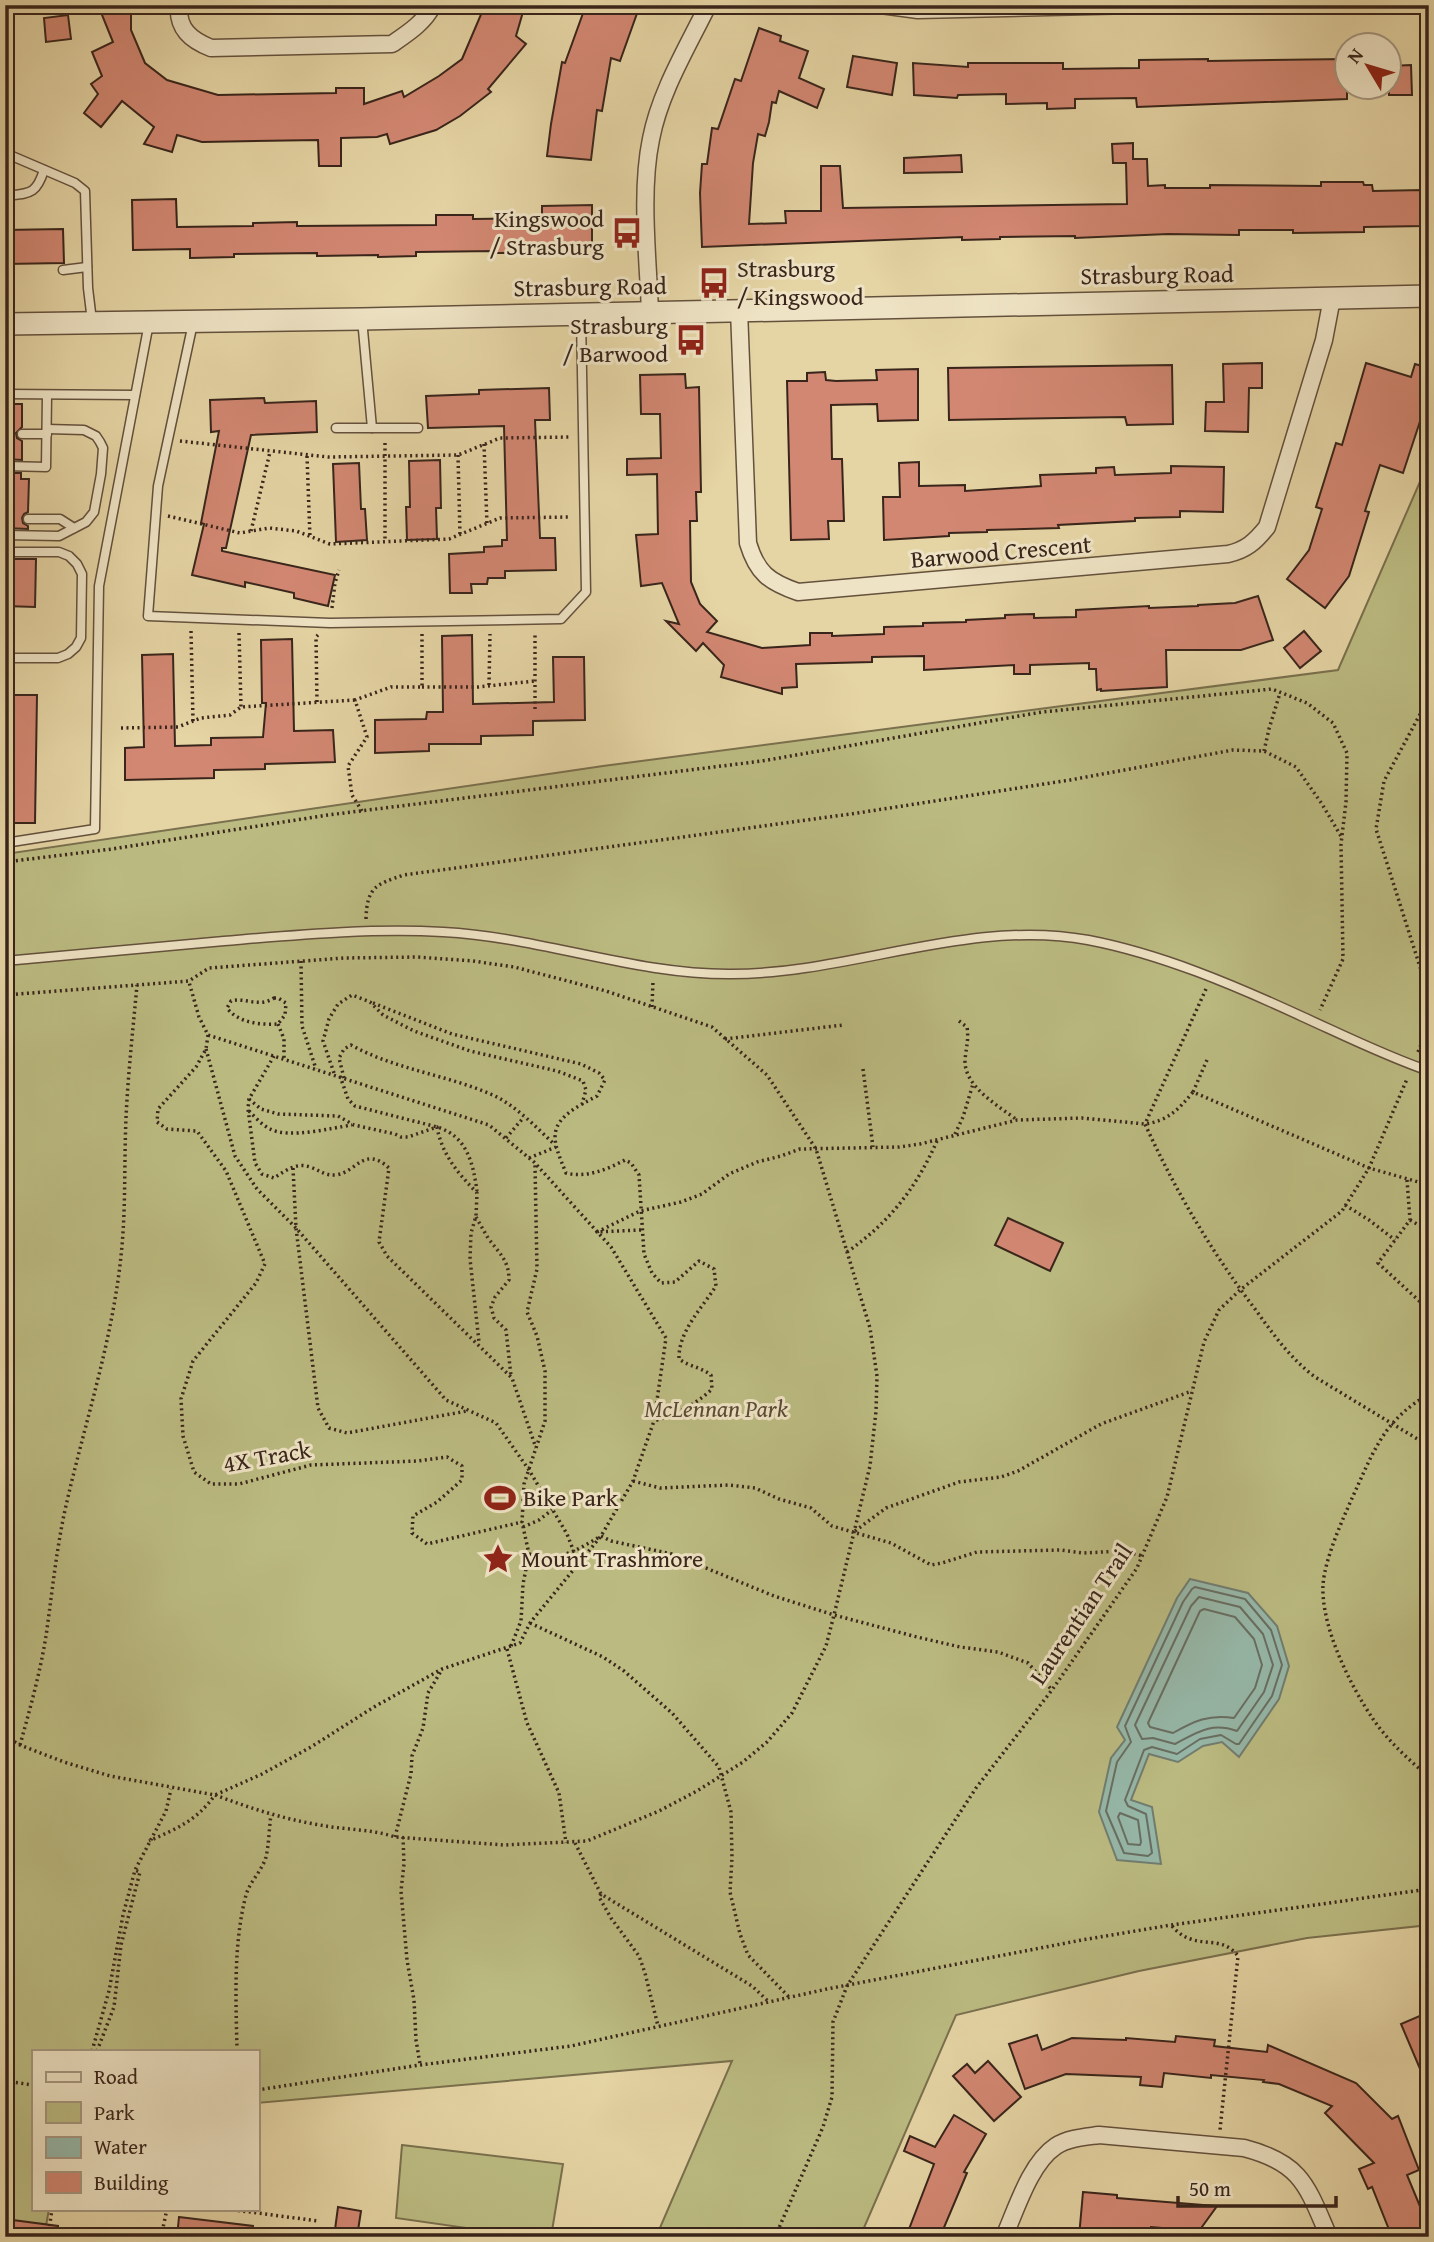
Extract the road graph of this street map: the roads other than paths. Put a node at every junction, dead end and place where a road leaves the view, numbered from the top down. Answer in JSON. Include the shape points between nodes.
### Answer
{"nodes":[{"id":1,"x":179,"y":5,"type":"edge"},
{"id":2,"x":433,"y":5,"type":"edge"},
{"id":3,"x":708,"y":5,"type":"edge"},
{"id":4,"x":881,"y":5,"type":"edge"},
{"id":5,"x":1135,"y":5,"type":"edge"},
{"id":6,"x":5,"y":153,"type":"edge"},
{"id":7,"x":44,"y":170,"type":"junction"},
{"id":8,"x":5,"y":196,"type":"edge"},
{"id":9,"x":87,"y":267,"type":"junction"},
{"id":10,"x":63,"y":270,"type":"dead end"},
{"id":11,"x":1429,"y":296,"type":"edge"},
{"id":12,"x":1332,"y":298,"type":"junction"},
{"id":13,"x":739,"y":310,"type":"junction"},
{"id":14,"x":650,"y":312,"type":"junction"},
{"id":15,"x":581,"y":314,"type":"junction"},
{"id":16,"x":362,"y":319,"type":"junction"},
{"id":17,"x":193,"y":322,"type":"junction"},
{"id":18,"x":149,"y":323,"type":"junction"},
{"id":19,"x":5,"y":324,"type":"edge"},
{"id":20,"x":92,"y":324,"type":"junction"},
{"id":21,"x":5,"y":394,"type":"edge"},
{"id":22,"x":47,"y":395,"type":"junction"},
{"id":23,"x":135,"y":396,"type":"junction"},
{"id":24,"x":336,"y":428,"type":"dead end"},
{"id":25,"x":372,"y":428,"type":"junction"},
{"id":26,"x":418,"y":428,"type":"dead end"},
{"id":27,"x":47,"y":431,"type":"junction"},
{"id":28,"x":22,"y":433,"type":"dead end"},
{"id":29,"x":5,"y":466,"type":"edge"},
{"id":30,"x":28,"y":519,"type":"dead end"},
{"id":31,"x":74,"y":528,"type":"junction"},
{"id":32,"x":5,"y":535,"type":"edge"},
{"id":33,"x":5,"y":552,"type":"edge"},
{"id":34,"x":5,"y":658,"type":"edge"},
{"id":35,"x":5,"y":843,"type":"edge"},
{"id":36,"x":5,"y":961,"type":"edge"},
{"id":37,"x":1429,"y":1071,"type":"edge"},
{"id":38,"x":1004,"y":2237,"type":"edge"},
{"id":39,"x":1329,"y":2237,"type":"edge"}],
"edges":[{"from":1,"to":2,"type":"street","via":[[178,19],[185,32],[211,48],[392,44],[427,16]]},
{"from":3,"to":14,"type":"street","via":[[668,88],[651,137],[646,175]]},
{"from":4,"to":5,"type":"street","via":[[918,9]]},
{"from":6,"to":7,"type":"lane"},
{"from":7,"to":8,"type":"lane","via":[[31,193]]},
{"from":7,"to":9,"type":"lane","via":[[85,191]]},
{"from":9,"to":10,"type":"lane"},
{"from":9,"to":20,"type":"lane"},
{"from":11,"to":12,"type":"street","name":"Strasburg Road"},
{"from":12,"to":13,"type":"street","name":"Strasburg Road"},
{"from":12,"to":13,"type":"street","name":"Barwood Crescent","via":[[1324,340],[1267,527],[1240,551],[798,592],[763,574],[748,543]]},
{"from":13,"to":14,"type":"street","name":"Strasburg Road"},
{"from":14,"to":15,"type":"street","name":"Strasburg Road"},
{"from":15,"to":16,"type":"street","name":"Strasburg Road"},
{"from":15,"to":17,"type":"lane","via":[[586,592],[561,619],[490,621],[330,623],[148,616],[158,486]]},
{"from":16,"to":17,"type":"street","name":"Strasburg Road"},
{"from":16,"to":25,"type":"lane"},
{"from":17,"to":18,"type":"street","name":"Strasburg Road"},
{"from":18,"to":20,"type":"street","name":"Strasburg Road"},
{"from":18,"to":23,"type":"lane"},
{"from":19,"to":20,"type":"street","name":"Strasburg Road"},
{"from":21,"to":22,"type":"lane"},
{"from":22,"to":23,"type":"lane"},
{"from":22,"to":27,"type":"lane"},
{"from":23,"to":35,"type":"lane","via":[[99,586],[96,829]]},
{"from":24,"to":25,"type":"lane"},
{"from":25,"to":26,"type":"lane"},
{"from":27,"to":28,"type":"lane"},
{"from":27,"to":29,"type":"lane","via":[[46,467]]},
{"from":27,"to":31,"type":"lane","via":[[84,430],[96,436],[103,448],[94,512],[86,523]]},
{"from":30,"to":31,"type":"lane","via":[[60,519]]},
{"from":31,"to":32,"type":"lane","via":[[59,536]]},
{"from":33,"to":34,"type":"lane","via":[[59,552],[69,556],[82,574],[81,638],[76,647],[58,659]]},
{"from":36,"to":37,"type":"lane","via":[[316,933],[444,932],[499,937],[687,973],[771,973],[953,942],[1044,936],[1132,951],[1211,977]]},
{"from":38,"to":39,"type":"street","via":[[1042,2158],[1076,2138],[1099,2134],[1266,2154],[1299,2175]]}]}
